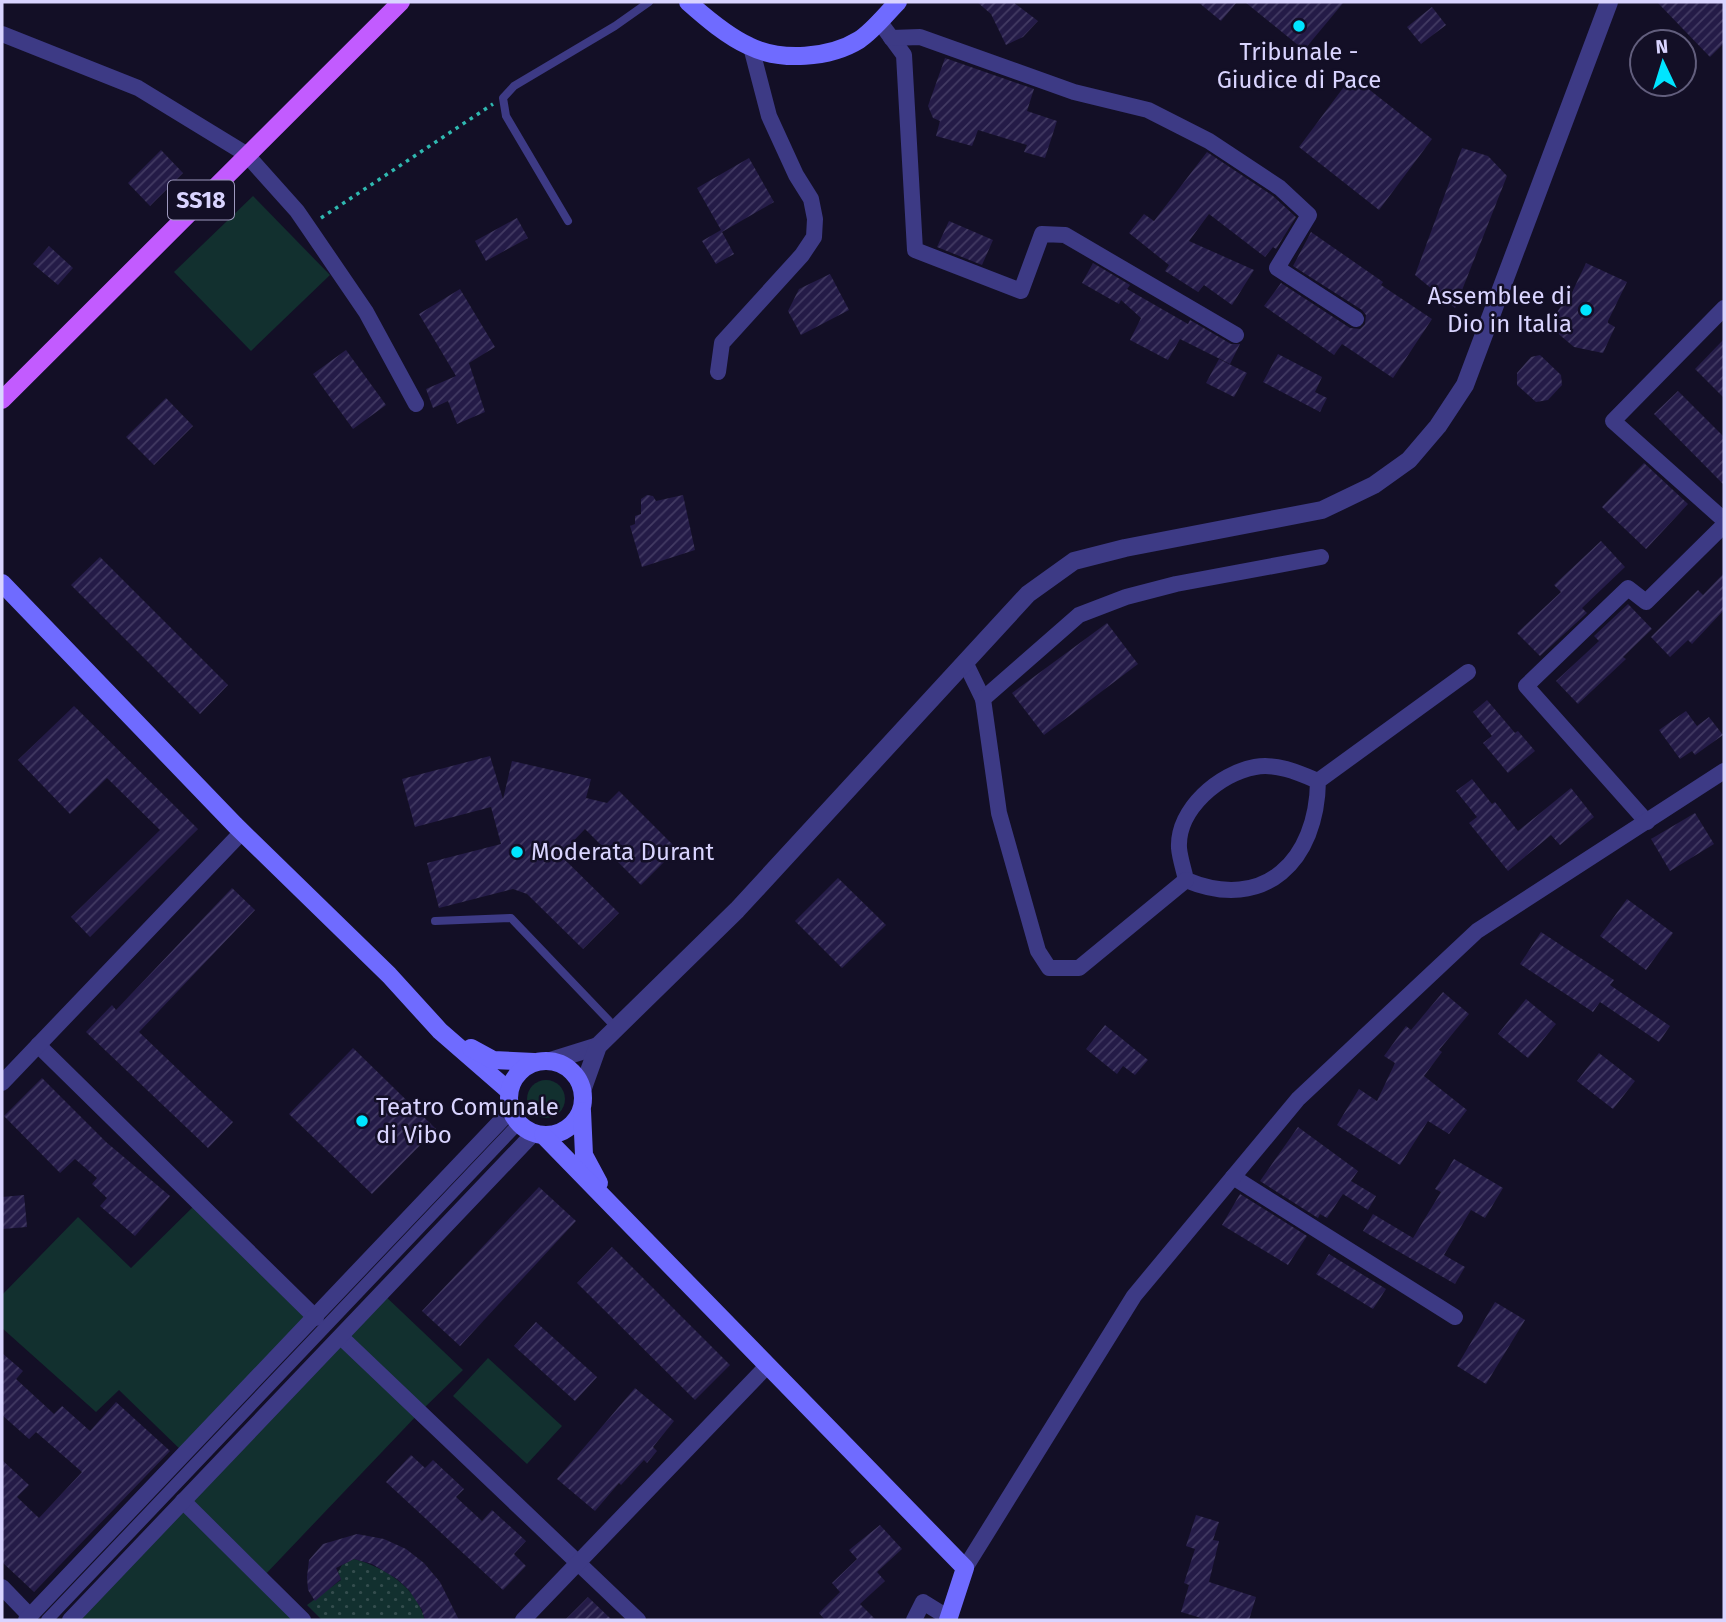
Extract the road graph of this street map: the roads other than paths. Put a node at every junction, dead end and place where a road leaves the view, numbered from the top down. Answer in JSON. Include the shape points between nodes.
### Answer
{"nodes":[{"id":1,"x":401,"y":2,"type":"edge"},
{"id":2,"x":649,"y":2,"type":"edge"},
{"id":3,"x":688,"y":2,"type":"edge"},
{"id":4,"x":898,"y":2,"type":"edge"},
{"id":5,"x":1609,"y":2,"type":"edge"},
{"id":6,"x":879,"y":21,"type":"junction"},
{"id":7,"x":2,"y":34,"type":"edge"},
{"id":8,"x":891,"y":38,"type":"junction"},
{"id":9,"x":751,"y":47,"type":"junction"},
{"id":10,"x":246,"y":154,"type":"junction"},
{"id":11,"x":568,"y":221,"type":"dead end"},
{"id":12,"x":1724,"y":309,"type":"edge"},
{"id":13,"x":1356,"y":319,"type":"dead end"},
{"id":14,"x":1236,"y":335,"type":"dead end"},
{"id":15,"x":718,"y":372,"type":"dead end"},
{"id":16,"x":2,"y":400,"type":"edge"},
{"id":17,"x":416,"y":404,"type":"dead end"},
{"id":18,"x":1724,"y":522,"type":"edge"},
{"id":19,"x":1321,"y":557,"type":"dead end"},
{"id":20,"x":2,"y":583,"type":"edge"},
{"id":21,"x":965,"y":662,"type":"junction"},
{"id":22,"x":1468,"y":672,"type":"dead end"},
{"id":23,"x":983,"y":699,"type":"junction"},
{"id":24,"x":1724,"y":771,"type":"edge"},
{"id":25,"x":1318,"y":782,"type":"junction"},
{"id":26,"x":1647,"y":821,"type":"junction"},
{"id":27,"x":242,"y":832,"type":"junction"},
{"id":28,"x":1186,"y":880,"type":"junction"},
{"id":29,"x":435,"y":921,"type":"dead end"},
{"id":30,"x":616,"y":1028,"type":"junction"},
{"id":31,"x":440,"y":1031,"type":"junction"},
{"id":32,"x":38,"y":1045,"type":"junction"},
{"id":33,"x":598,"y":1046,"type":"junction"},
{"id":34,"x":542,"y":1061,"type":"junction"},
{"id":35,"x":2,"y":1083,"type":"edge"},
{"id":36,"x":583,"y":1088,"type":"junction"},
{"id":37,"x":509,"y":1091,"type":"junction"},
{"id":38,"x":582,"y":1111,"type":"junction"},
{"id":39,"x":527,"y":1125,"type":"junction"},
{"id":40,"x":1233,"y":1177,"type":"junction"},
{"id":41,"x":607,"y":1199,"type":"junction"},
{"id":42,"x":1455,"y":1317,"type":"dead end"},
{"id":43,"x":316,"y":1318,"type":"junction"},
{"id":44,"x":341,"y":1337,"type":"junction"},
{"id":45,"x":767,"y":1366,"type":"junction"},
{"id":46,"x":183,"y":1501,"type":"junction"},
{"id":47,"x":578,"y":1563,"type":"junction"},
{"id":48,"x":965,"y":1568,"type":"junction"},
{"id":49,"x":2,"y":1587,"type":"edge"},
{"id":50,"x":28,"y":1618,"type":"edge"},
{"id":51,"x":948,"y":1619,"type":"edge"},
{"id":52,"x":47,"y":1620,"type":"edge"},
{"id":53,"x":70,"y":1620,"type":"edge"},
{"id":54,"x":303,"y":1620,"type":"edge"},
{"id":55,"x":523,"y":1620,"type":"edge"},
{"id":56,"x":638,"y":1620,"type":"edge"},
{"id":57,"x":914,"y":1620,"type":"edge"}],
"edges":[{"from":1,"to":10,"type":"main road","number":"SS18"},
{"from":2,"to":11,"type":"lane","via":[[514,86],[503,98],[506,116]]},
{"from":3,"to":9,"type":"main road"},
{"from":4,"to":6,"type":"main road"},
{"from":5,"to":21,"type":"street","via":[[1465,385],[1409,460],[1374,485],[1322,510],[1074,561],[1028,594]]},
{"from":6,"to":8,"type":"street"},
{"from":6,"to":9,"type":"main road","via":[[860,40],[822,56],[788,56]]},
{"from":7,"to":10,"type":"street","via":[[138,88]]},
{"from":8,"to":13,"type":"street","via":[[920,37],[1074,92],[1148,110],[1209,141],[1280,188],[1309,215],[1277,268]]},
{"from":8,"to":14,"type":"street","via":[[904,55],[915,250],[1021,291],[1042,234],[1065,235]]},
{"from":9,"to":15,"type":"street","via":[[769,116],[811,199],[816,219],[814,237],[803,255],[722,343]]},
{"from":10,"to":16,"type":"main road","number":"SS18"},
{"from":10,"to":17,"type":"street","via":[[297,211],[366,312]]},
{"from":12,"to":18,"type":"street","via":[[1613,421]]},
{"from":18,"to":26,"type":"street","via":[[1646,602],[1628,588],[1526,686]]},
{"from":19,"to":23,"type":"street","via":[[1175,584],[1079,615]]},
{"from":20,"to":27,"type":"main road"},
{"from":21,"to":23,"type":"street"},
{"from":21,"to":30,"type":"street","via":[[737,910]]},
{"from":22,"to":25,"type":"street"},
{"from":23,"to":28,"type":"street","via":[[999,813],[1038,951],[1049,968],[1079,968]]},
{"from":24,"to":26,"type":"street"},
{"from":25,"to":28,"type":"street","via":[[1314,822],[1303,849],[1287,869],[1264,886],[1234,890],[1206,889]]},
{"from":25,"to":28,"type":"street","via":[[1293,770],[1258,766],[1229,775],[1189,813],[1179,848]]},
{"from":26,"to":40,"type":"street","via":[[1477,931],[1298,1100]]},
{"from":27,"to":31,"type":"main road"},
{"from":27,"to":32,"type":"street"},
{"from":29,"to":30,"type":"lane","via":[[510,918]]},
{"from":30,"to":33,"type":"street"},
{"from":31,"to":34,"type":"main road","via":[[493,1060]]},
{"from":31,"to":37,"type":"main road"},
{"from":32,"to":35,"type":"street"},
{"from":32,"to":43,"type":"street"},
{"from":33,"to":34,"type":"street"},
{"from":33,"to":36,"type":"street"},
{"from":34,"to":36,"type":"main road","via":[[571,1069]]},
{"from":34,"to":37,"type":"main road","via":[[516,1076]]},
{"from":36,"to":38,"type":"main road"},
{"from":37,"to":39,"type":"main road"},
{"from":38,"to":39,"type":"main road","via":[[576,1121],[555,1134]]},
{"from":38,"to":41,"type":"main road","via":[[584,1155]]},
{"from":39,"to":41,"type":"main road"},
{"from":39,"to":43,"type":"street"},
{"from":39,"to":44,"type":"street"},
{"from":39,"to":52,"type":"street"},
{"from":40,"to":42,"type":"street"},
{"from":40,"to":48,"type":"street","via":[[1134,1296]]},
{"from":41,"to":45,"type":"main road"},
{"from":43,"to":50,"type":"street"},
{"from":44,"to":46,"type":"street"},
{"from":44,"to":47,"type":"street"},
{"from":45,"to":47,"type":"street"},
{"from":45,"to":48,"type":"main road"},
{"from":46,"to":53,"type":"street"},
{"from":46,"to":54,"type":"street"},
{"from":47,"to":55,"type":"street"},
{"from":47,"to":56,"type":"street"},
{"from":48,"to":51,"type":"main road"},
{"from":49,"to":50,"type":"street"},
{"from":51,"to":57,"type":"street","via":[[923,1602]]}]}
